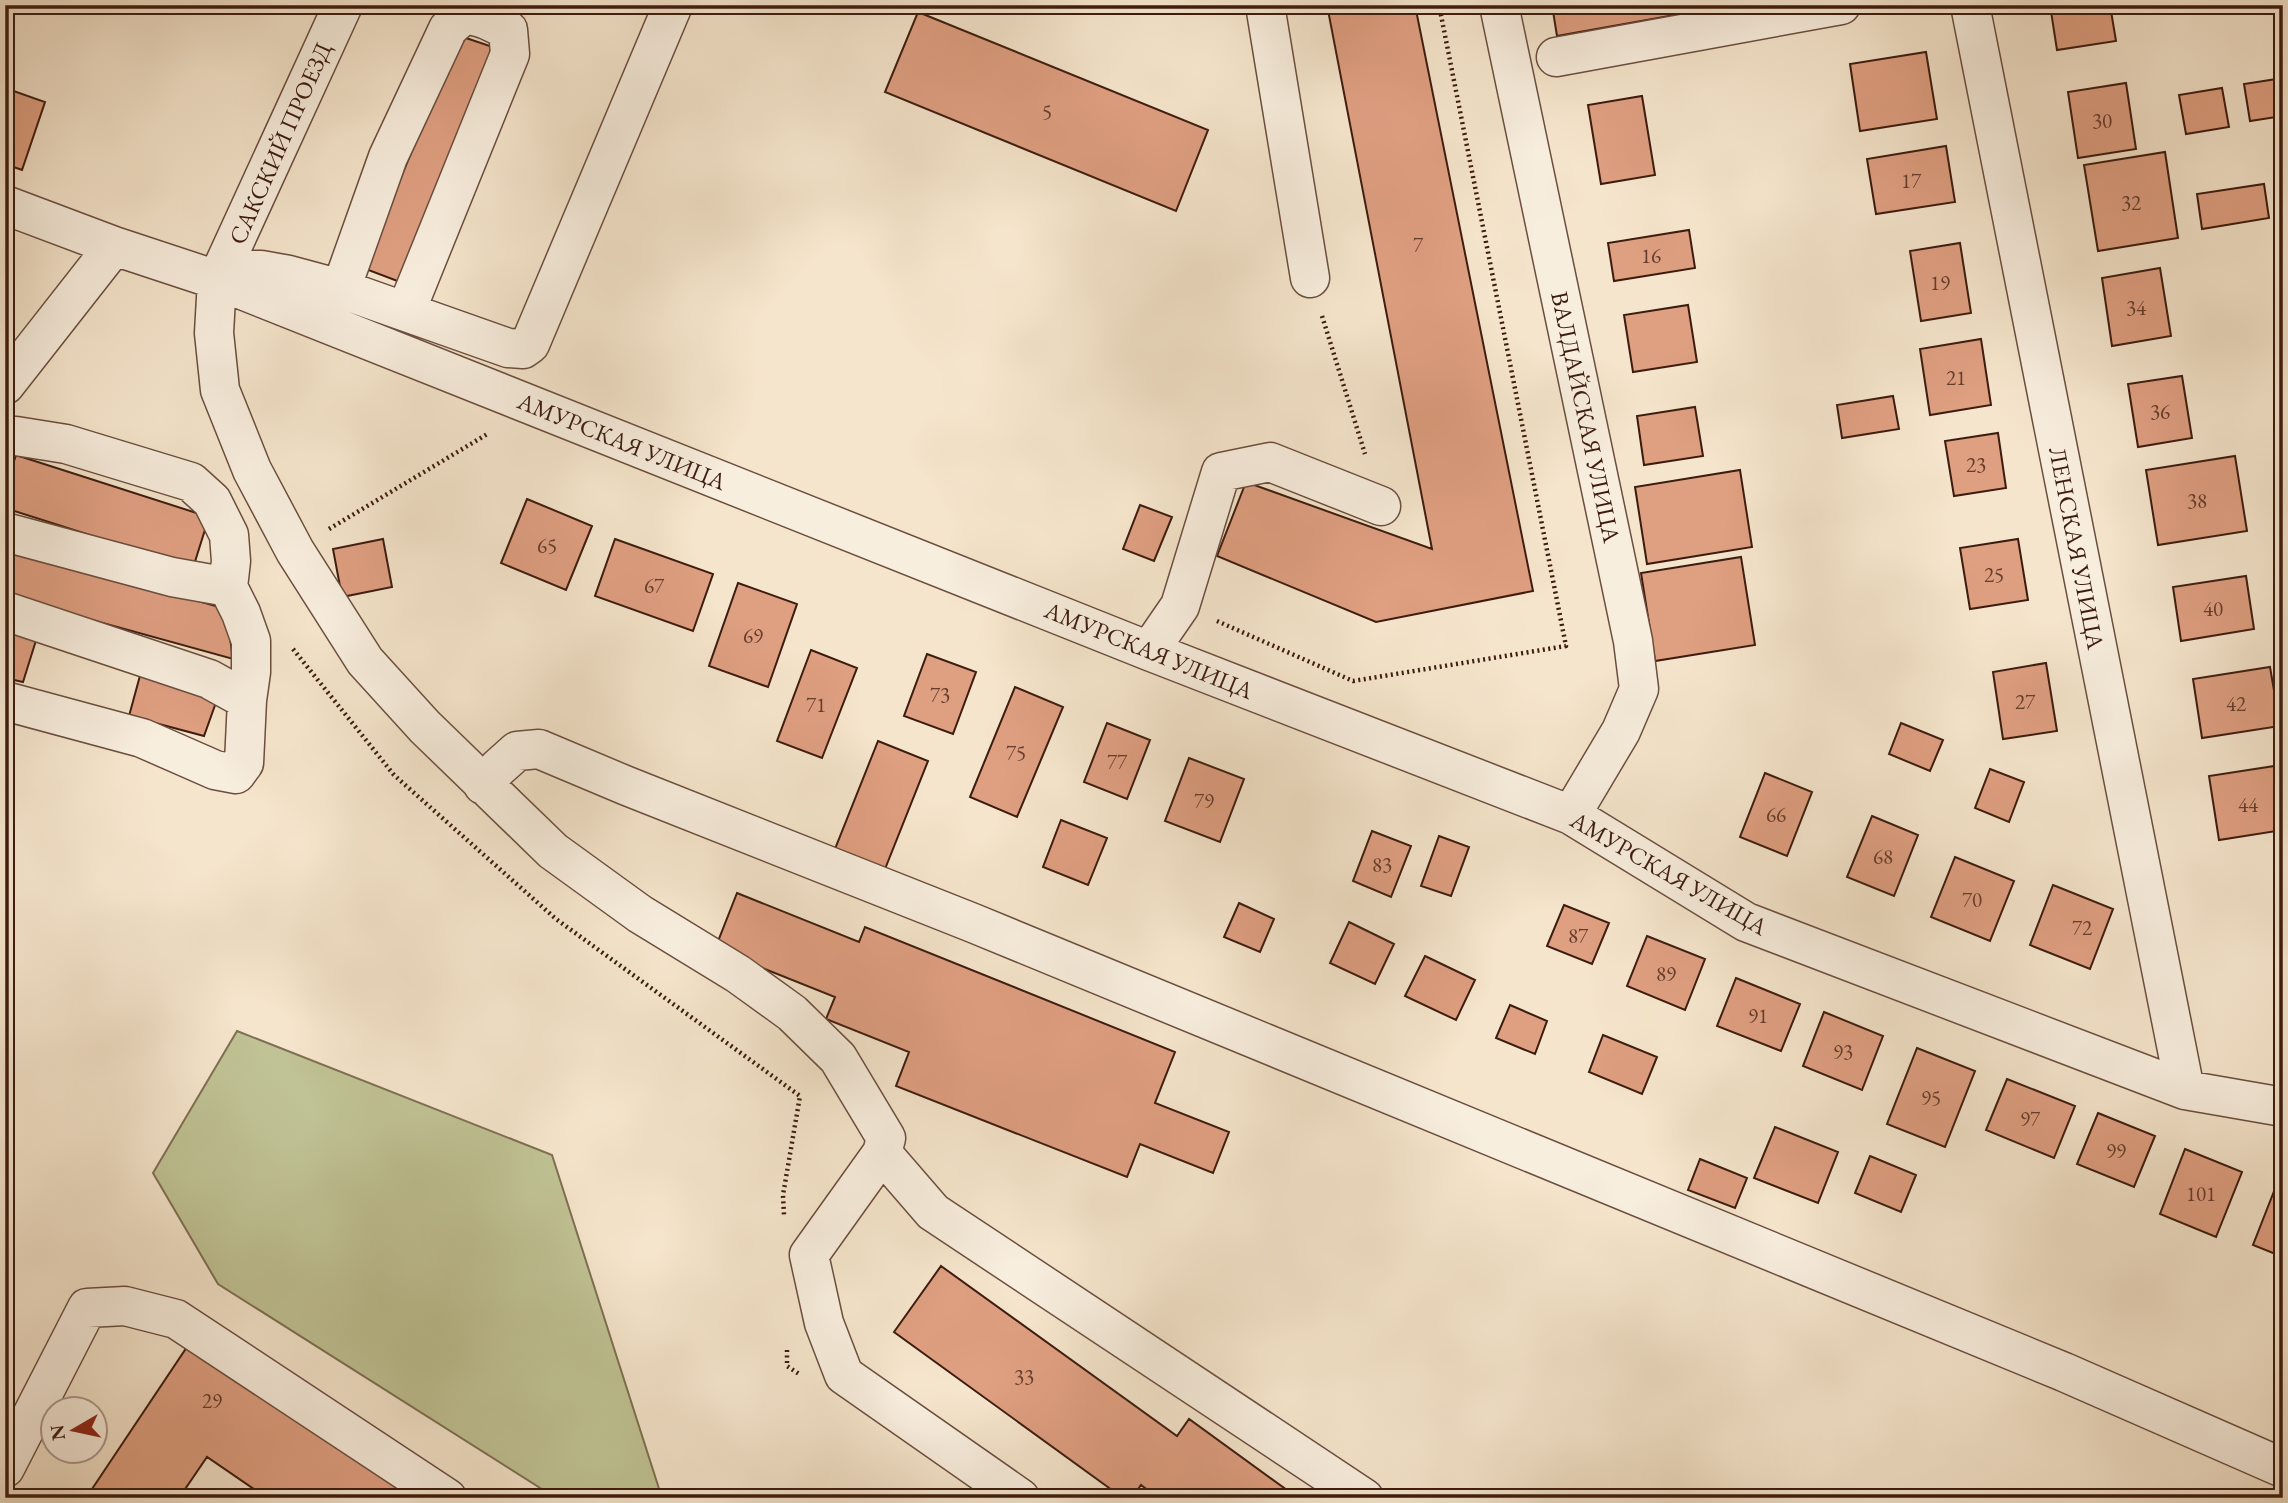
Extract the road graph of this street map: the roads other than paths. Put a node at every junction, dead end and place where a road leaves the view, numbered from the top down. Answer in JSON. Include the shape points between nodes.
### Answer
{"nodes":[{"id":1,"x":343,"y":5,"type":"edge"},
{"id":2,"x":674,"y":5,"type":"edge"},
{"id":3,"x":1265,"y":5,"type":"edge"},
{"id":4,"x":1499,"y":5,"type":"edge"},
{"id":5,"x":1841,"y":5,"type":"edge"},
{"id":6,"x":1970,"y":5,"type":"edge"},
{"id":7,"x":491,"y":13,"type":"edge"},
{"id":8,"x":1556,"y":57,"type":"dead end"},
{"id":9,"x":5,"y":205,"type":"edge"},
{"id":10,"x":114,"y":246,"type":"junction"},
{"id":11,"x":1310,"y":278,"type":"road end"},
{"id":12,"x":217,"y":280,"type":"junction"},
{"id":13,"x":341,"y":289,"type":"junction"},
{"id":14,"x":406,"y":311,"type":"junction"},
{"id":15,"x":5,"y":385,"type":"edge"},
{"id":16,"x":5,"y":436,"type":"edge"},
{"id":17,"x":1381,"y":506,"type":"road end"},
{"id":18,"x":5,"y":532,"type":"edge"},
{"id":19,"x":228,"y":587,"type":"junction"},
{"id":20,"x":5,"y":611,"type":"edge"},
{"id":21,"x":1149,"y":651,"type":"junction"},
{"id":22,"x":247,"y":700,"type":"junction"},
{"id":23,"x":5,"y":701,"type":"edge"},
{"id":24,"x":483,"y":785,"type":"junction"},
{"id":25,"x":1571,"y":815,"type":"junction"},
{"id":26,"x":2185,"y":1090,"type":"junction"},
{"id":27,"x":2283,"y":1107,"type":"edge"},
{"id":28,"x":881,"y":1153,"type":"junction"},
{"id":29,"x":5,"y":1468,"type":"edge"},
{"id":30,"x":2283,"y":1468,"type":"edge"},
{"id":31,"x":447,"y":1498,"type":"edge"},
{"id":32,"x":1020,"y":1498,"type":"edge"},
{"id":33,"x":1364,"y":1498,"type":"edge"}],
"edges":[{"from":1,"to":12,"type":"street","name":"САКСКИЙ ПРОЕЗД"},
{"from":2,"to":14,"type":"street","via":[[530,344],[523,349],[508,348]]},
{"from":3,"to":11,"type":"street"},
{"from":4,"to":25,"type":"street","name":"ВАЛДАЙСКАЯ УЛИЦА","via":[[1633,641],[1639,689],[1621,731]]},
{"from":5,"to":8,"type":"street"},
{"from":6,"to":26,"type":"street","name":"ЛЕНСКАЯ УЛИЦА"},
{"from":7,"to":13,"type":"street","via":[[460,17],[448,29],[388,157]]},
{"from":7,"to":14,"type":"street","via":[[508,30],[510,54]]},
{"from":9,"to":10,"type":"street","name":"АМУРСКАЯ УЛИЦА"},
{"from":10,"to":12,"type":"street","name":"АМУРСКАЯ УЛИЦА"},
{"from":10,"to":15,"type":"street"},
{"from":12,"to":13,"type":"street","via":[[261,270]]},
{"from":12,"to":21,"type":"street","name":"АМУРСКАЯ УЛИЦА"},
{"from":12,"to":24,"type":"street","via":[[214,333],[220,390],[252,470],[295,551],[365,662]]},
{"from":13,"to":14,"type":"street"},
{"from":16,"to":19,"type":"street","via":[[66,444],[191,482],[212,501],[229,535]]},
{"from":17,"to":21,"type":"street","via":[[1270,462],[1221,472],[1180,606]]},
{"from":18,"to":19,"type":"street","via":[[172,577]]},
{"from":19,"to":22,"type":"street","via":[[251,641]]},
{"from":20,"to":22,"type":"street","via":[[209,679]]},
{"from":21,"to":25,"type":"street","name":"АМУРСКАЯ УЛИЦА"},
{"from":22,"to":23,"type":"street","via":[[244,763],[236,774],[215,770],[142,738]]},
{"from":24,"to":28,"type":"street","via":[[553,851],[792,1013],[838,1058],[886,1138]]},
{"from":24,"to":30,"type":"street","via":[[517,751],[539,749],[2064,1372]]},
{"from":25,"to":26,"type":"street","name":"АМУРСКАЯ УЛИЦА","via":[[1746,922]]},
{"from":26,"to":27,"type":"street","name":"АМУРСКАЯ УЛИЦА"},
{"from":28,"to":32,"type":"street","via":[[809,1255],[824,1323],[844,1375]]},
{"from":28,"to":33,"type":"street","via":[[933,1212]]},
{"from":29,"to":31,"type":"street","via":[[87,1308],[125,1306],[176,1319]]}]}
